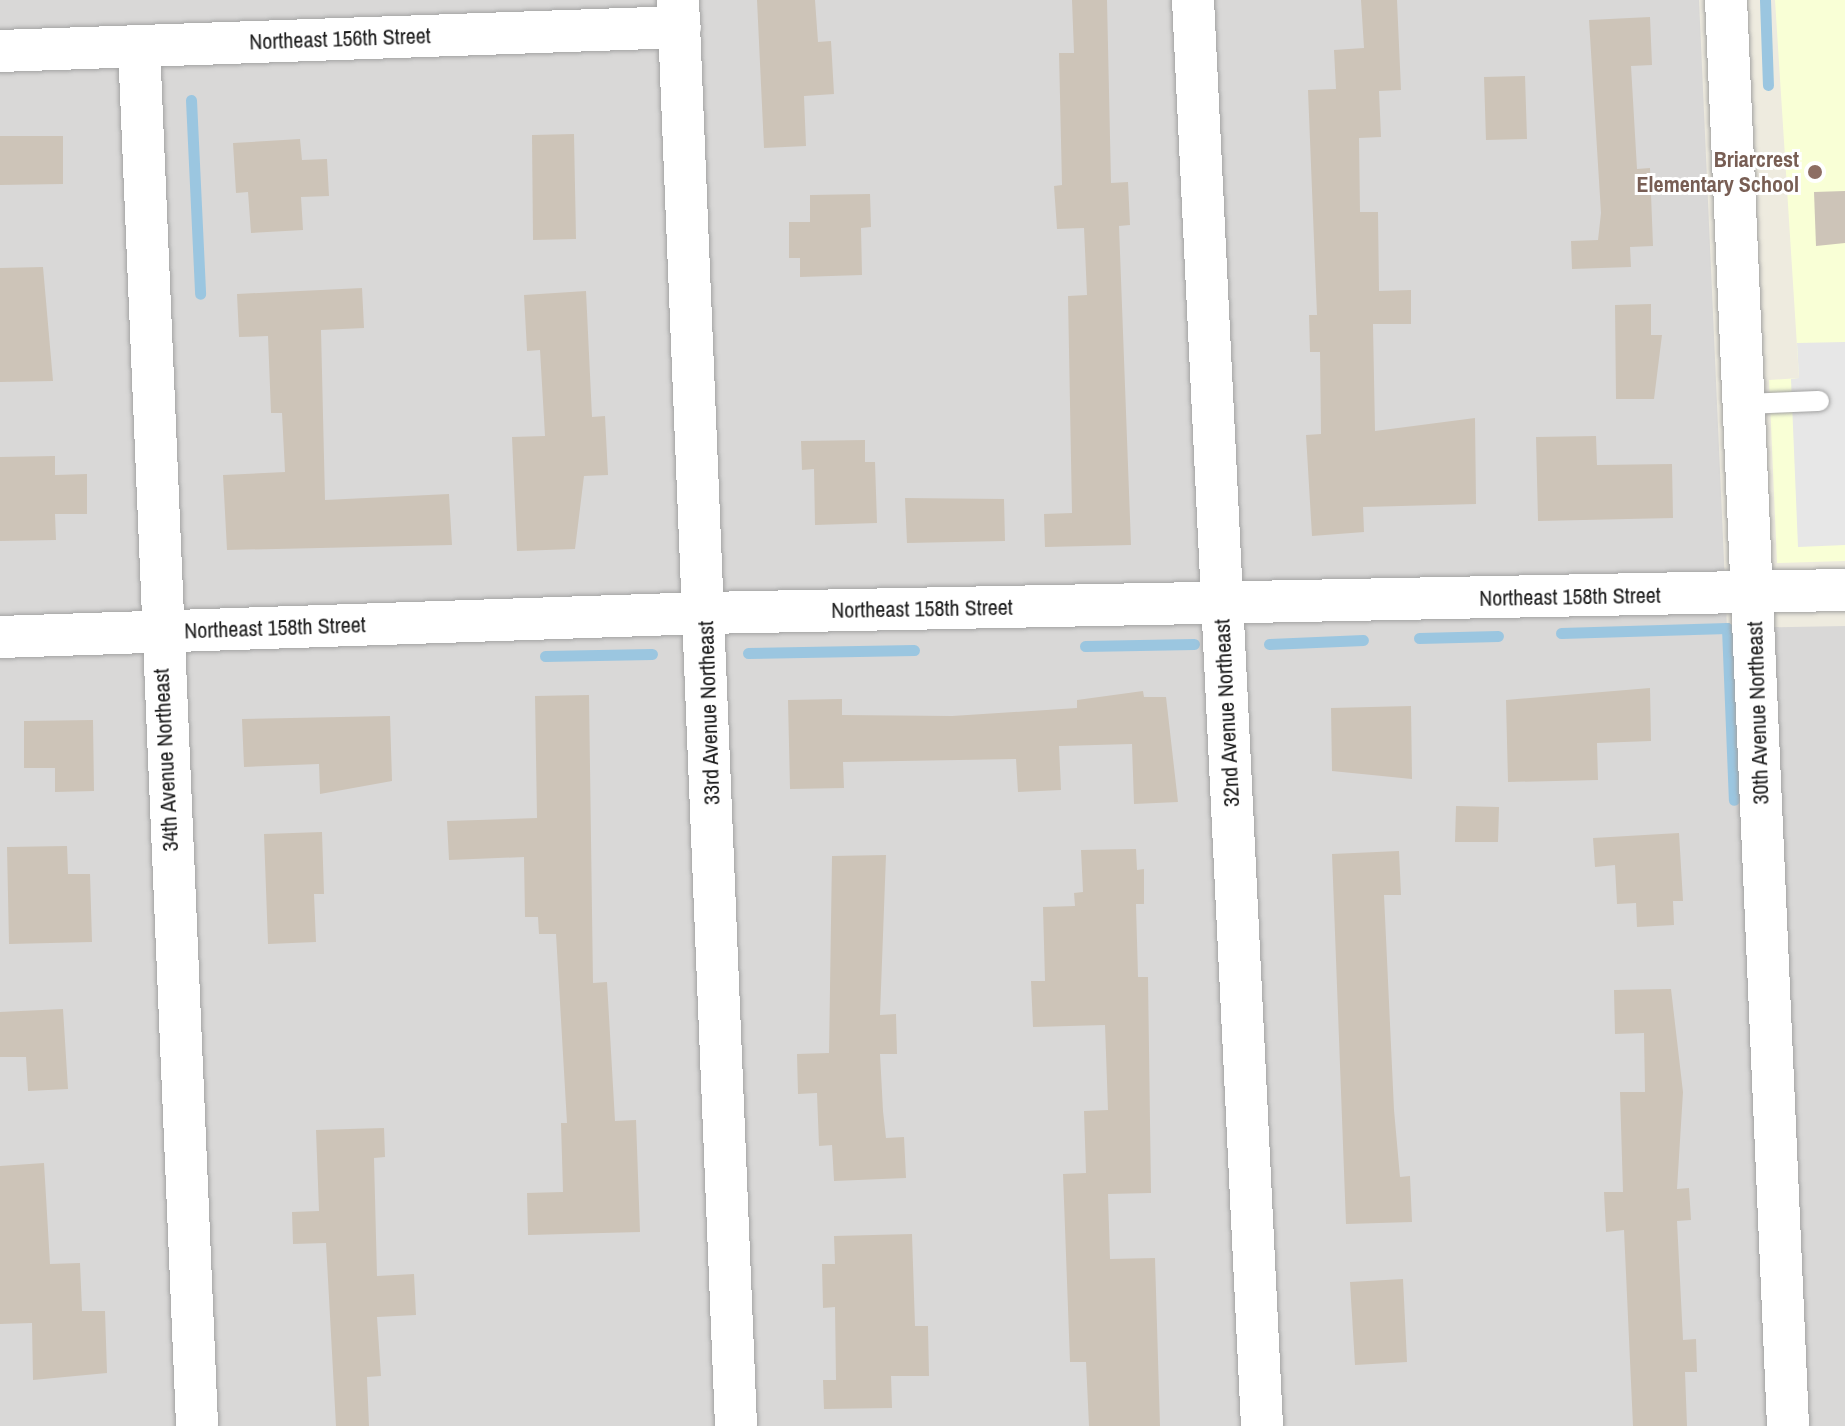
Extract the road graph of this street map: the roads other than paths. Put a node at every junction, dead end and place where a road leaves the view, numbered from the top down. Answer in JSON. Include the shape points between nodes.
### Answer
{"nodes":[{"id":1,"x":1193,"y":0,"type":"edge"},
{"id":2,"x":1726,"y":0,"type":"edge"},
{"id":3,"x":679,"y":14,"type":"edge"},
{"id":4,"x":139,"y":46,"type":"junction"},
{"id":5,"x":0,"y":51,"type":"edge"},
{"id":6,"x":1819,"y":401,"type":"dead end"},
{"id":7,"x":1744,"y":404,"type":"junction"},
{"id":8,"x":1845,"y":590,"type":"edge"},
{"id":9,"x":1753,"y":593,"type":"junction"},
{"id":10,"x":1221,"y":604,"type":"junction"},
{"id":11,"x":705,"y":613,"type":"junction"},
{"id":12,"x":160,"y":632,"type":"junction"},
{"id":13,"x":0,"y":637,"type":"edge"},
{"id":14,"x":197,"y":1426,"type":"edge"},
{"id":15,"x":736,"y":1426,"type":"edge"},
{"id":16,"x":1262,"y":1426,"type":"edge"},
{"id":17,"x":1788,"y":1426,"type":"edge"}],
"edges":[{"from":1,"to":10,"type":"street","name":"32nd Avenue Northeast"},
{"from":2,"to":7,"type":"street","name":"30th Avenue Northeast"},
{"from":3,"to":4,"type":"street","name":"Northeast 156th Street"},
{"from":3,"to":11,"type":"street","name":"33rd Avenue Northeast"},
{"from":4,"to":5,"type":"street","name":"Northeast 156th Street"},
{"from":4,"to":12,"type":"street","name":"34th Avenue Northeast"},
{"from":6,"to":7,"type":"lane"},
{"from":7,"to":9,"type":"street","name":"30th Avenue Northeast"},
{"from":8,"to":9,"type":"street","name":"Northeast 158th Street"},
{"from":9,"to":10,"type":"street","name":"Northeast 158th Street"},
{"from":9,"to":17,"type":"street","name":"30th Avenue Northeast"},
{"from":10,"to":11,"type":"street","name":"Northeast 158th Street"},
{"from":10,"to":16,"type":"street","name":"32nd Avenue Northeast"},
{"from":11,"to":12,"type":"street","name":"Northeast 158th Street"},
{"from":11,"to":15,"type":"street","name":"33rd Avenue Northeast"},
{"from":12,"to":13,"type":"street","name":"Northeast 158th Street"},
{"from":12,"to":14,"type":"street","name":"34th Avenue Northeast"}]}
